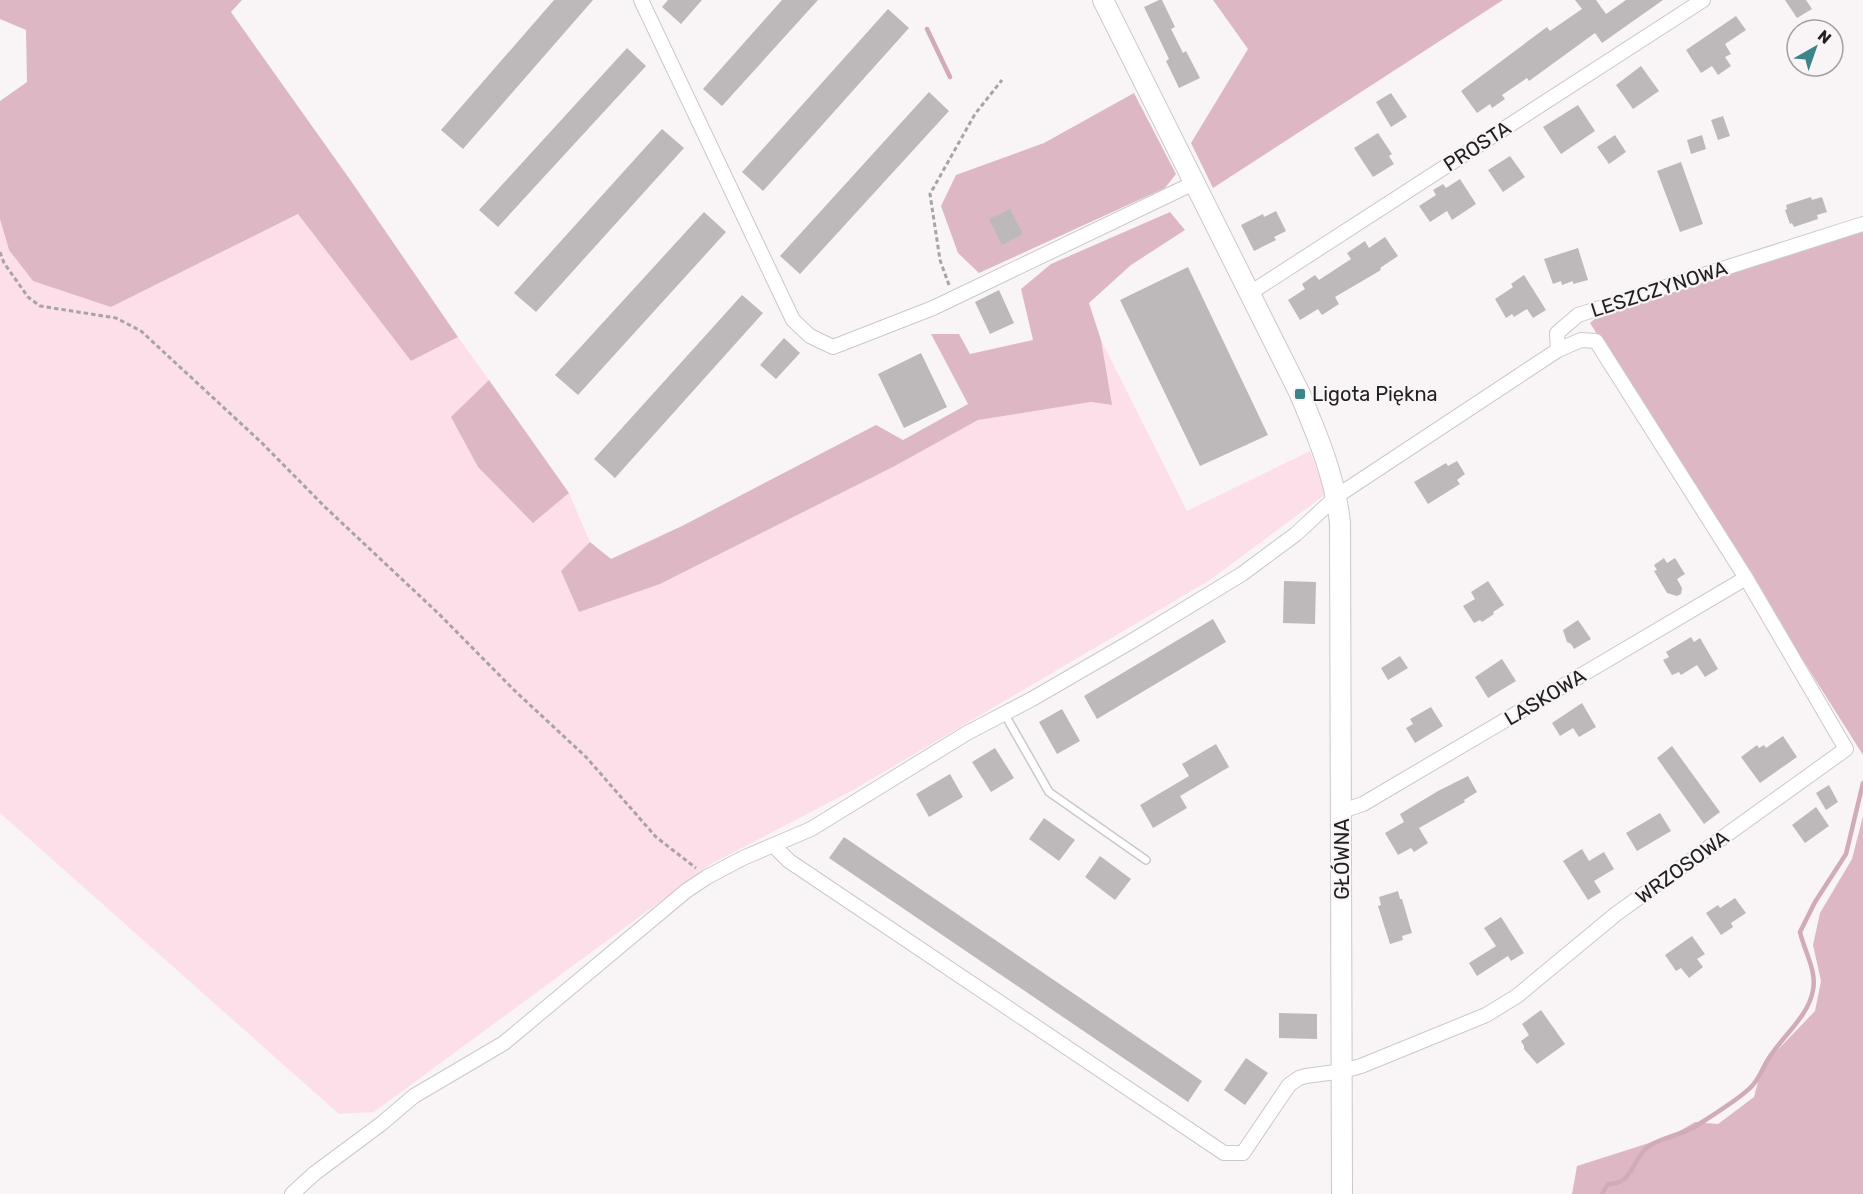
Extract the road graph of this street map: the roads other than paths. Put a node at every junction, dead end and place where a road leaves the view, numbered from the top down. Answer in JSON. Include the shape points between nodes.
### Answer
{"nodes":[{"id":1,"x":641,"y":0,"type":"edge"},
{"id":2,"x":1103,"y":0,"type":"edge"},
{"id":3,"x":1703,"y":0,"type":"edge"},
{"id":4,"x":1194,"y":183,"type":"junction"},
{"id":5,"x":1863,"y":224,"type":"edge"},
{"id":6,"x":1250,"y":293,"type":"junction"},
{"id":7,"x":1558,"y":350,"type":"junction"},
{"id":8,"x":1337,"y":496,"type":"junction"},
{"id":9,"x":1746,"y":578,"type":"junction"},
{"id":10,"x":1004,"y":713,"type":"junction"},
{"id":11,"x":1342,"y":811,"type":"junction"},
{"id":12,"x":774,"y":846,"type":"junction"},
{"id":13,"x":1146,"y":860,"type":"dead end"},
{"id":14,"x":1343,"y":1071,"type":"junction"},
{"id":15,"x":292,"y":1194,"type":"edge"},
{"id":16,"x":1342,"y":1194,"type":"edge"}],
"edges":[{"from":1,"to":4,"type":"street","via":[[793,320],[810,336],[832,347],[954,298]]},
{"from":2,"to":4,"type":"street"},
{"from":3,"to":6,"type":"street","name":"PROSTA"},
{"from":4,"to":6,"type":"street"},
{"from":5,"to":7,"type":"street","name":"LESZCZYNOWA","via":[[1578,315],[1557,333]]},
{"from":6,"to":8,"type":"street","via":[[1321,443]]},
{"from":7,"to":8,"type":"street"},
{"from":7,"to":9,"type":"street","via":[[1581,340],[1596,340]]},
{"from":8,"to":10,"type":"street","via":[[1250,569]]},
{"from":8,"to":11,"type":"street","name":"GŁÓWNA"},
{"from":9,"to":11,"type":"street","name":"LASKOWA","via":[[1363,804]]},
{"from":9,"to":14,"type":"street","name":"WRZOSOWA","via":[[1846,749],[1616,914],[1517,996],[1486,1015]]},
{"from":10,"to":12,"type":"street","via":[[812,829]]},
{"from":10,"to":13,"type":"lane","via":[[1049,792]]},
{"from":11,"to":14,"type":"street","name":"GŁÓWNA"},
{"from":12,"to":14,"type":"street","via":[[789,861],[1224,1153],[1244,1153],[1289,1085],[1299,1078]]},
{"from":12,"to":15,"type":"street","via":[[707,877],[664,908],[504,1043],[414,1096]]},
{"from":14,"to":16,"type":"street","name":"GŁÓWNA"}]}
